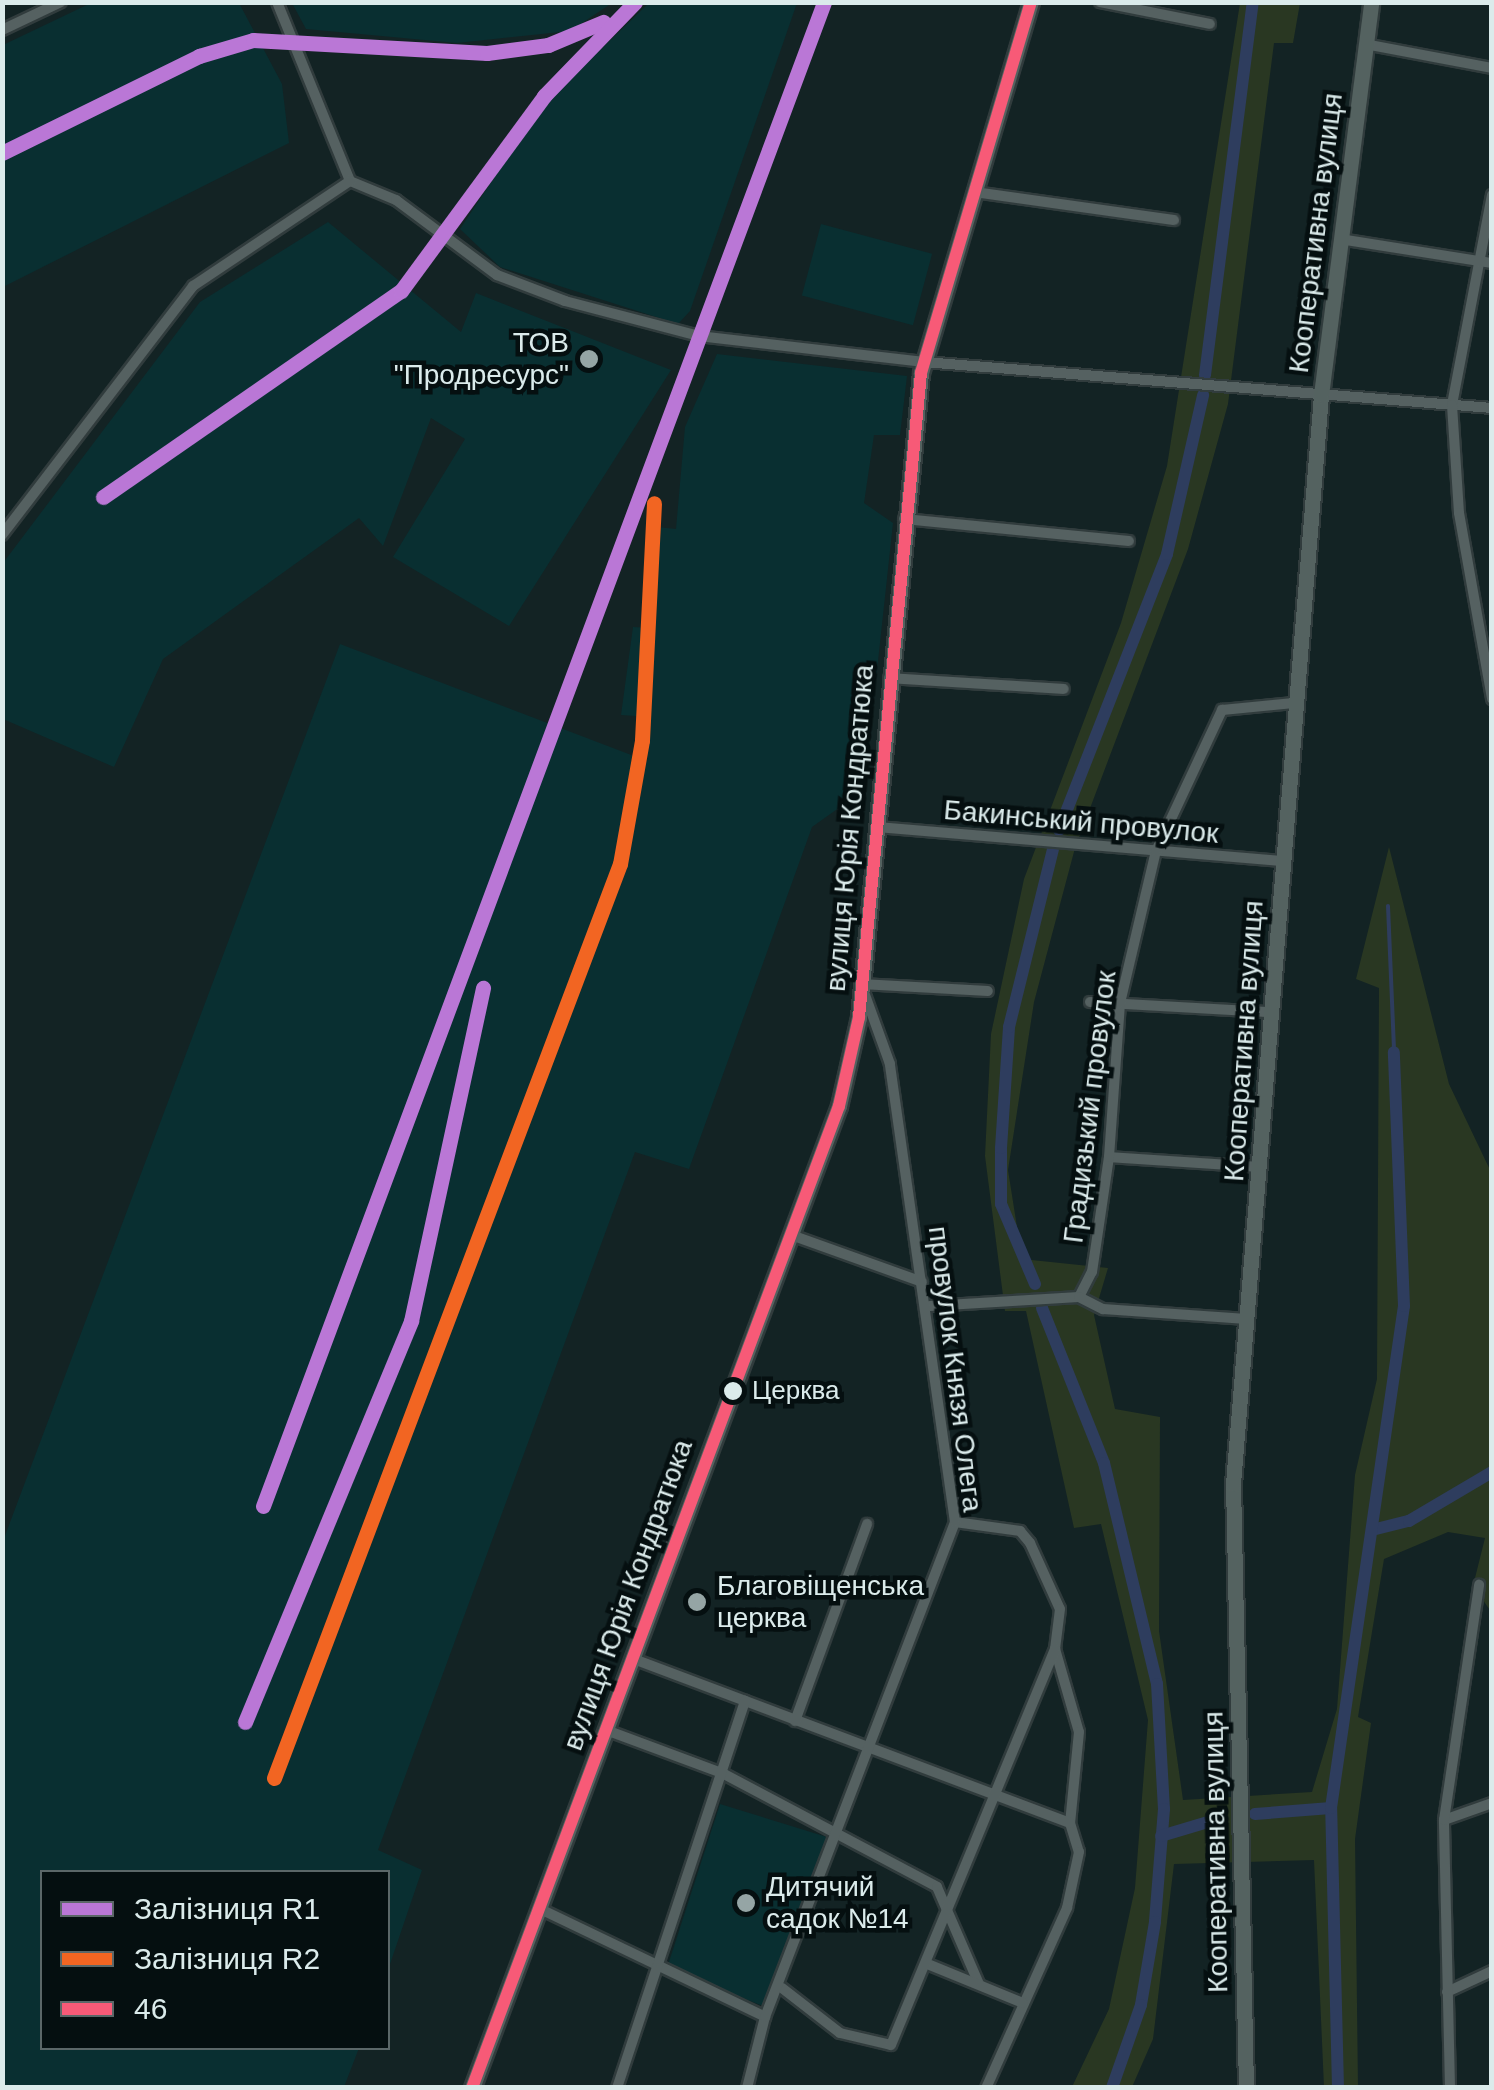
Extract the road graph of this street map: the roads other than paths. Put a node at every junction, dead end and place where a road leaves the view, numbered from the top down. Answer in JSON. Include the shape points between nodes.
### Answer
{"nodes":[{"id":1,"x":60,"y":2,"type":"edge"},
{"id":2,"x":277,"y":2,"type":"edge"},
{"id":3,"x":1030,"y":2,"type":"edge"},
{"id":4,"x":1100,"y":2,"type":"edge"},
{"id":5,"x":1371,"y":2,"type":"edge"},
{"id":6,"x":1210,"y":24,"type":"dead end"},
{"id":7,"x":2,"y":30,"type":"edge"},
{"id":8,"x":1365,"y":44,"type":"junction"},
{"id":9,"x":1492,"y":68,"type":"edge"},
{"id":10,"x":350,"y":180,"type":"junction"},
{"id":11,"x":974,"y":192,"type":"junction"},
{"id":12,"x":1492,"y":195,"type":"edge"},
{"id":13,"x":1174,"y":220,"type":"dead end"},
{"id":14,"x":1340,"y":240,"type":"junction"},
{"id":15,"x":1476,"y":261,"type":"junction"},
{"id":16,"x":1492,"y":263,"type":"edge"},
{"id":17,"x":924,"y":362,"type":"junction"},
{"id":18,"x":1321,"y":396,"type":"junction"},
{"id":19,"x":1452,"y":405,"type":"junction"},
{"id":20,"x":1492,"y":408,"type":"edge"},
{"id":21,"x":904,"y":519,"type":"junction"},
{"id":22,"x":2,"y":535,"type":"edge"},
{"id":23,"x":1129,"y":541,"type":"dead end"},
{"id":24,"x":889,"y":678,"type":"junction"},
{"id":25,"x":1064,"y":689,"type":"dead end"},
{"id":26,"x":1492,"y":699,"type":"edge"},
{"id":27,"x":1294,"y":703,"type":"junction"},
{"id":28,"x":876,"y":826,"type":"junction"},
{"id":29,"x":1156,"y":851,"type":"junction"},
{"id":30,"x":1282,"y":862,"type":"junction"},
{"id":31,"x":860,"y":984,"type":"junction"},
{"id":32,"x":988,"y":990,"type":"dead end"},
{"id":33,"x":1090,"y":1002,"type":"dead end"},
{"id":34,"x":1120,"y":1003,"type":"junction"},
{"id":35,"x":1271,"y":1012,"type":"junction"},
{"id":36,"x":1109,"y":1157,"type":"junction"},
{"id":37,"x":1259,"y":1167,"type":"junction"},
{"id":38,"x":791,"y":1235,"type":"junction"},
{"id":39,"x":922,"y":1282,"type":"junction"},
{"id":40,"x":1079,"y":1296,"type":"junction"},
{"id":41,"x":930,"y":1306,"type":"junction"},
{"id":42,"x":1247,"y":1319,"type":"junction"},
{"id":43,"x":955,"y":1522,"type":"junction"},
{"id":44,"x":867,"y":1524,"type":"dead end"},
{"id":45,"x":1479,"y":1585,"type":"dead end"},
{"id":46,"x":1055,"y":1650,"type":"junction"},
{"id":47,"x":631,"y":1658,"type":"junction"},
{"id":48,"x":746,"y":1701,"type":"junction"},
{"id":49,"x":795,"y":1721,"type":"junction"},
{"id":50,"x":606,"y":1730,"type":"junction"},
{"id":51,"x":870,"y":1752,"type":"junction"},
{"id":52,"x":724,"y":1774,"type":"junction"},
{"id":53,"x":992,"y":1797,"type":"junction"},
{"id":54,"x":1492,"y":1802,"type":"edge"},
{"id":55,"x":1444,"y":1820,"type":"junction"},
{"id":56,"x":1070,"y":1824,"type":"junction"},
{"id":57,"x":837,"y":1839,"type":"junction"},
{"id":58,"x":951,"y":1902,"type":"junction"},
{"id":59,"x":538,"y":1908,"type":"junction"},
{"id":60,"x":930,"y":1965,"type":"junction"},
{"id":61,"x":656,"y":1968,"type":"junction"},
{"id":62,"x":1492,"y":1971,"type":"edge"},
{"id":63,"x":979,"y":1984,"type":"junction"},
{"id":64,"x":782,"y":1988,"type":"junction"},
{"id":65,"x":1447,"y":1992,"type":"junction"},
{"id":66,"x":1023,"y":2002,"type":"junction"},
{"id":67,"x":765,"y":2017,"type":"junction"},
{"id":68,"x":472,"y":2088,"type":"edge"},
{"id":69,"x":617,"y":2088,"type":"edge"},
{"id":70,"x":747,"y":2088,"type":"edge"},
{"id":71,"x":986,"y":2088,"type":"edge"},
{"id":72,"x":1246,"y":2088,"type":"edge"},
{"id":73,"x":1450,"y":2088,"type":"edge"}],
"edges":[{"from":1,"to":7,"type":"street"},
{"from":2,"to":10,"type":"street"},
{"from":3,"to":11,"type":"street","name":"вулиця Юрія Кондратюка"},
{"from":4,"to":6,"type":"street"},
{"from":5,"to":8,"type":"street","name":"Кооперативна вулиця"},
{"from":8,"to":9,"type":"street"},
{"from":8,"to":14,"type":"street","name":"Кооперативна вулиця"},
{"from":10,"to":17,"type":"street","via":[[450,235],[498,275],[566,301],[699,336]]},
{"from":10,"to":22,"type":"street","via":[[193,286]]},
{"from":11,"to":13,"type":"street"},
{"from":11,"to":17,"type":"street","name":"вулиця Юрія Кондратюка"},
{"from":12,"to":15,"type":"street"},
{"from":14,"to":15,"type":"street"},
{"from":14,"to":18,"type":"street","name":"Кооперативна вулиця"},
{"from":15,"to":16,"type":"street"},
{"from":15,"to":19,"type":"street"},
{"from":17,"to":18,"type":"street"},
{"from":17,"to":21,"type":"street","name":"вулиця Юрія Кондратюка"},
{"from":18,"to":19,"type":"street"},
{"from":18,"to":27,"type":"street","name":"Кооперативна вулиця"},
{"from":19,"to":20,"type":"street"},
{"from":19,"to":26,"type":"street","via":[[1459,513]]},
{"from":21,"to":23,"type":"street"},
{"from":21,"to":24,"type":"street","name":"вулиця Юрія Кондратюка"},
{"from":24,"to":25,"type":"street"},
{"from":24,"to":28,"type":"street","name":"вулиця Юрія Кондратюка"},
{"from":27,"to":29,"type":"street","name":"Градизький провулок","via":[[1222,710]]},
{"from":27,"to":30,"type":"street","name":"Кооперативна вулиця"},
{"from":28,"to":29,"type":"street","name":"Бакинський провулок"},
{"from":28,"to":31,"type":"street","name":"вулиця Юрія Кондратюка"},
{"from":29,"to":30,"type":"street","name":"Бакинський провулок"},
{"from":29,"to":34,"type":"street","name":"Градизький провулок"},
{"from":30,"to":35,"type":"street","name":"Кооперативна вулиця"},
{"from":31,"to":32,"type":"street"},
{"from":31,"to":38,"type":"street","name":"вулиця Юрія Кондратюка","via":[[839,1106]]},
{"from":31,"to":39,"type":"street","name":"провулок Князя Олега","via":[[890,1064]]},
{"from":33,"to":34,"type":"street"},
{"from":34,"to":35,"type":"street"},
{"from":34,"to":36,"type":"street","name":"Градизький провулок"},
{"from":35,"to":37,"type":"street","name":"Кооперативна вулиця"},
{"from":36,"to":37,"type":"street"},
{"from":36,"to":40,"type":"street","name":"Градизький провулок","via":[[1092,1272]]},
{"from":37,"to":42,"type":"street","name":"Кооперативна вулиця"},
{"from":38,"to":39,"type":"street"},
{"from":38,"to":47,"type":"street","name":"вулиця Юрія Кондратюка"},
{"from":39,"to":41,"type":"street","name":"провулок Князя Олега"},
{"from":40,"to":41,"type":"street"},
{"from":40,"to":42,"type":"street","via":[[1103,1309]]},
{"from":41,"to":43,"type":"street","name":"провулок Князя Олега"},
{"from":42,"to":72,"type":"street","name":"Кооперативна вулиця","via":[[1233,1484]]},
{"from":43,"to":46,"type":"street","via":[[1020,1531],[1030,1543],[1060,1609]]},
{"from":43,"to":51,"type":"street","name":"провулок Князя Олега"},
{"from":44,"to":49,"type":"street"},
{"from":45,"to":55,"type":"street"},
{"from":46,"to":53,"type":"street"},
{"from":46,"to":56,"type":"street","via":[[1079,1732]]},
{"from":47,"to":48,"type":"street"},
{"from":47,"to":50,"type":"street","name":"вулиця Юрія Кондратюка"},
{"from":48,"to":49,"type":"street"},
{"from":48,"to":52,"type":"street"},
{"from":49,"to":51,"type":"street"},
{"from":50,"to":52,"type":"street"},
{"from":50,"to":59,"type":"street","name":"вулиця Юрія Кондратюка"},
{"from":51,"to":53,"type":"street"},
{"from":51,"to":57,"type":"street","name":"провулок Князя Олега"},
{"from":52,"to":57,"type":"street","via":[[821,1822]]},
{"from":52,"to":61,"type":"street"},
{"from":53,"to":56,"type":"street"},
{"from":53,"to":58,"type":"street"},
{"from":54,"to":55,"type":"street"},
{"from":55,"to":65,"type":"street"},
{"from":56,"to":66,"type":"street","via":[[1079,1852],[1068,1908]]},
{"from":57,"to":58,"type":"street","via":[[938,1887]]},
{"from":57,"to":64,"type":"street","name":"провулок Князя Олега"},
{"from":58,"to":60,"type":"street"},
{"from":58,"to":63,"type":"street"},
{"from":59,"to":61,"type":"street"},
{"from":59,"to":68,"type":"street","name":"вулиця Юрія Кондратюка"},
{"from":60,"to":63,"type":"street"},
{"from":60,"to":64,"type":"street","via":[[903,2030],[878,2049],[801,2009]]},
{"from":61,"to":67,"type":"street"},
{"from":61,"to":69,"type":"street"},
{"from":62,"to":65,"type":"street"},
{"from":63,"to":66,"type":"street"},
{"from":64,"to":67,"type":"street","name":"провулок Князя Олега"},
{"from":65,"to":73,"type":"street"},
{"from":66,"to":71,"type":"street"},
{"from":67,"to":70,"type":"street","name":"провулок Князя Олега"}]}
